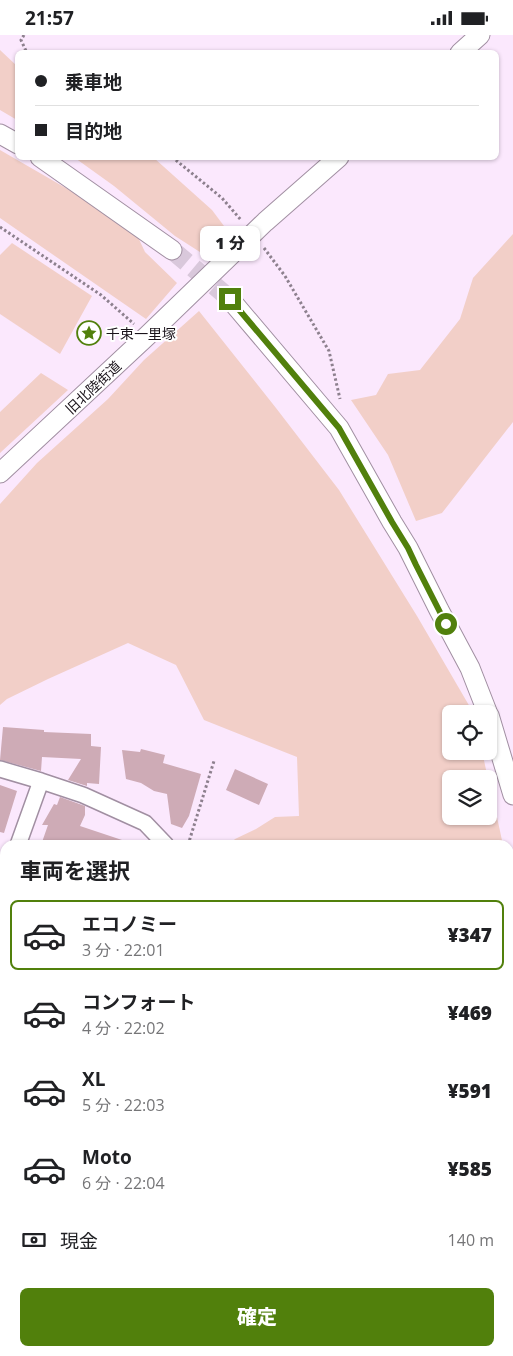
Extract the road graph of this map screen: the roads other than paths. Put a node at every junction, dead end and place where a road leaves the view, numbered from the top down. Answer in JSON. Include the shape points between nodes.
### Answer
{"nodes":[{"id":1,"x":480,"y":35,"type":"edge"},
{"id":2,"x":463,"y":50,"type":"edge"},
{"id":3,"x":0,"y":134,"type":"edge"},
{"id":4,"x":15,"y":142,"type":"edge"},
{"id":5,"x":44,"y":160,"type":"edge"},
{"id":6,"x":336,"y":160,"type":"edge"},
{"id":7,"x":172,"y":250,"type":"tunnel mouth"},
{"id":8,"x":230,"y":299,"type":"tunnel mouth"},
{"id":9,"x":0,"y":473,"type":"edge"},
{"id":10,"x":484,"y":705,"type":"edge"},
{"id":11,"x":497,"y":743,"type":"edge"},
{"id":12,"x":0,"y":769,"type":"edge"},
{"id":13,"x":42,"y":781,"type":"junction"},
{"id":14,"x":513,"y":795,"type":"edge"},
{"id":15,"x":20,"y":840,"type":"edge"},
{"id":16,"x":161,"y":840,"type":"edge"}],
"edges":[{"from":1,"to":2,"type":"street"},
{"from":3,"to":4,"type":"street"},
{"from":5,"to":7,"type":"street"},
{"from":6,"to":9,"type":"street","name":"旧北陸街道","via":[[253,233]]},
{"from":8,"to":10,"type":"street","via":[[339,428],[408,548],[470,668]]},
{"from":11,"to":14,"type":"street"},
{"from":12,"to":13,"type":"street"},
{"from":13,"to":15,"type":"street"},
{"from":13,"to":16,"type":"street","via":[[83,795],[145,823]]}]}
